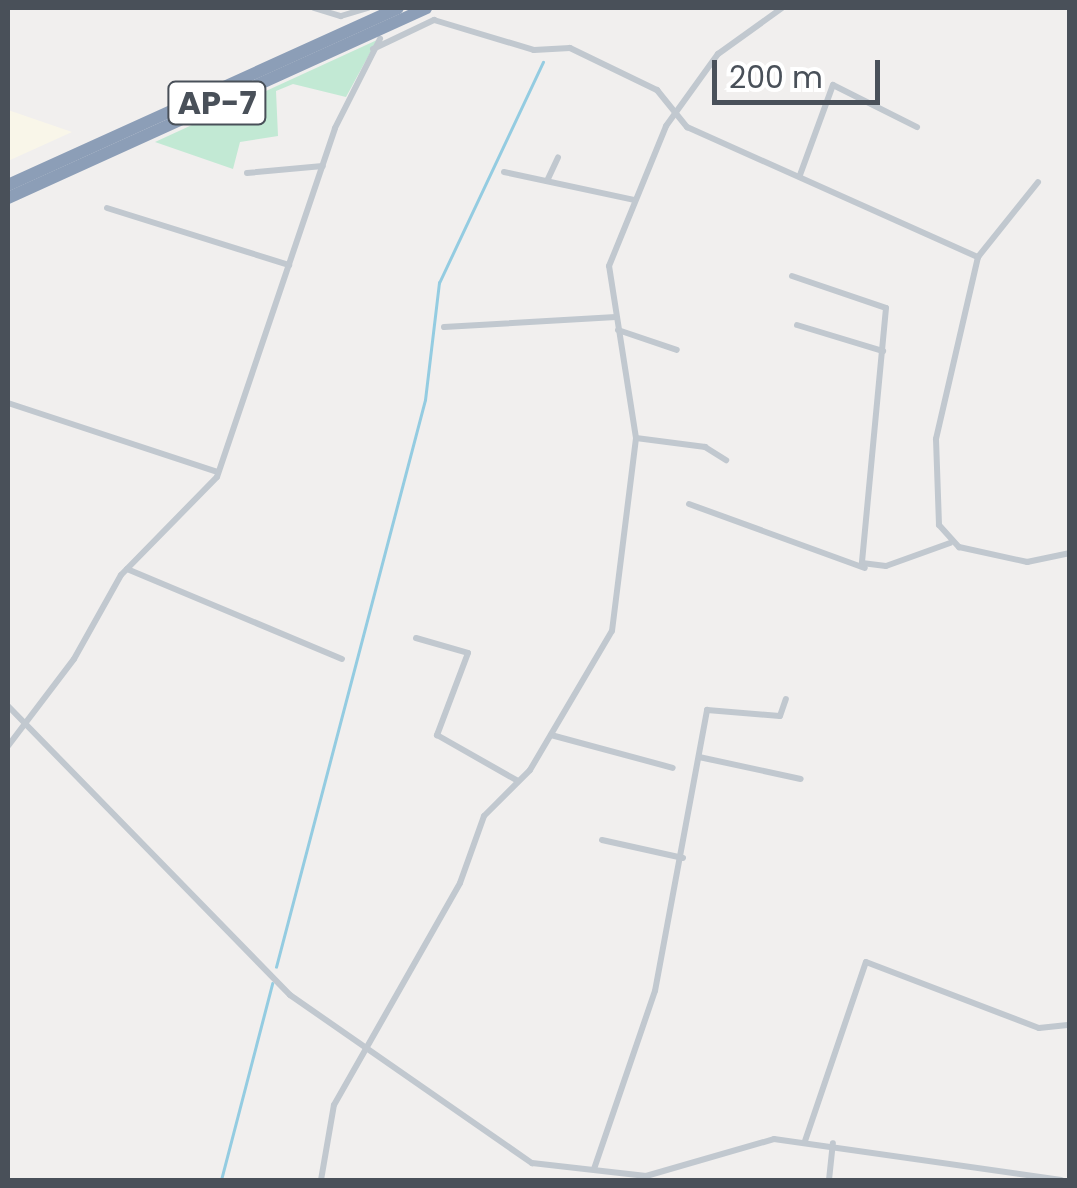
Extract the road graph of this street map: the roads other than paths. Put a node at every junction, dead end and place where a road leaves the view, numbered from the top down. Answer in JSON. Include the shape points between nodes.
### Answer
{"nodes":[{"id":1,"x":314,"y":8,"type":"edge"},
{"id":2,"x":368,"y":8,"type":"edge"},
{"id":3,"x":398,"y":8,"type":"edge"},
{"id":4,"x":426,"y":8,"type":"edge"},
{"id":5,"x":782,"y":8,"type":"edge"},
{"id":6,"x":380,"y":39,"type":"dead end"},
{"id":7,"x":373,"y":49,"type":"junction"},
{"id":8,"x":675,"y":113,"type":"junction"},
{"id":9,"x":918,"y":127,"type":"dead end"},
{"id":10,"x":558,"y":158,"type":"dead end"},
{"id":11,"x":323,"y":166,"type":"junction"},
{"id":12,"x":247,"y":172,"type":"dead end"},
{"id":13,"x":504,"y":172,"type":"dead end"},
{"id":14,"x":800,"y":175,"type":"junction"},
{"id":15,"x":547,"y":181,"type":"junction"},
{"id":16,"x":1038,"y":182,"type":"dead end"},
{"id":17,"x":8,"y":185,"type":"edge"},
{"id":18,"x":8,"y":198,"type":"edge"},
{"id":19,"x":634,"y":200,"type":"junction"},
{"id":20,"x":106,"y":208,"type":"dead end"},
{"id":21,"x":978,"y":257,"type":"junction"},
{"id":22,"x":289,"y":265,"type":"junction"},
{"id":23,"x":792,"y":276,"type":"dead end"},
{"id":24,"x":616,"y":317,"type":"junction"},
{"id":25,"x":797,"y":325,"type":"dead end"},
{"id":26,"x":444,"y":328,"type":"dead end"},
{"id":27,"x":618,"y":330,"type":"junction"},
{"id":28,"x":677,"y":350,"type":"dead end"},
{"id":29,"x":882,"y":350,"type":"junction"},
{"id":30,"x":8,"y":403,"type":"edge"},
{"id":31,"x":636,"y":438,"type":"junction"},
{"id":32,"x":726,"y":460,"type":"dead end"},
{"id":33,"x":218,"y":472,"type":"junction"},
{"id":34,"x":689,"y":504,"type":"dead end"},
{"id":35,"x":951,"y":543,"type":"junction"},
{"id":36,"x":1070,"y":553,"type":"edge"},
{"id":37,"x":865,"y":568,"type":"junction"},
{"id":38,"x":127,"y":569,"type":"junction"},
{"id":39,"x":416,"y":638,"type":"dead end"},
{"id":40,"x":342,"y":659,"type":"dead end"},
{"id":41,"x":786,"y":699,"type":"dead end"},
{"id":42,"x":8,"y":706,"type":"edge"},
{"id":43,"x":24,"y":718,"type":"junction"},
{"id":44,"x":551,"y":735,"type":"junction"},
{"id":45,"x":8,"y":746,"type":"edge"},
{"id":46,"x":699,"y":756,"type":"junction"},
{"id":47,"x":673,"y":768,"type":"dead end"},
{"id":48,"x":801,"y":779,"type":"dead end"},
{"id":49,"x":518,"y":781,"type":"junction"},
{"id":50,"x":602,"y":840,"type":"dead end"},
{"id":51,"x":684,"y":858,"type":"junction"},
{"id":52,"x":1070,"y":1025,"type":"edge"},
{"id":53,"x":364,"y":1051,"type":"junction"},
{"id":54,"x":805,"y":1141,"type":"junction"},
{"id":55,"x":833,"y":1144,"type":"junction"},
{"id":56,"x":594,"y":1170,"type":"junction"},
{"id":57,"x":666,"y":1176,"type":"edge"},
{"id":58,"x":643,"y":1178,"type":"edge"},
{"id":59,"x":1051,"y":1179,"type":"edge"},
{"id":60,"x":321,"y":1180,"type":"edge"},
{"id":61,"x":829,"y":1180,"type":"edge"},
{"id":62,"x":1061,"y":1180,"type":"edge"}],
"edges":[{"from":1,"to":2,"type":"street","via":[[341,16]]},
{"from":3,"to":17,"type":"highway","number":"AP-7"},
{"from":4,"to":18,"type":"highway","number":"AP-7"},
{"from":5,"to":8,"type":"street","via":[[718,54]]},
{"from":6,"to":7,"type":"street"},
{"from":7,"to":8,"type":"street","via":[[434,20],[534,50],[570,48],[657,90]]},
{"from":7,"to":11,"type":"street"},
{"from":8,"to":14,"type":"street","via":[[687,127]]},
{"from":8,"to":19,"type":"street"},
{"from":9,"to":14,"type":"street","via":[[834,85]]},
{"from":10,"to":15,"type":"street"},
{"from":11,"to":12,"type":"street"},
{"from":11,"to":22,"type":"street"},
{"from":13,"to":15,"type":"street"},
{"from":14,"to":21,"type":"street"},
{"from":15,"to":19,"type":"street"},
{"from":16,"to":21,"type":"street"},
{"from":19,"to":24,"type":"street","via":[[609,266]]},
{"from":20,"to":22,"type":"street"},
{"from":21,"to":35,"type":"street","via":[[936,439],[939,525]]},
{"from":22,"to":33,"type":"street"},
{"from":23,"to":29,"type":"street","via":[[886,308]]},
{"from":24,"to":26,"type":"street"},
{"from":24,"to":27,"type":"street"},
{"from":25,"to":29,"type":"street"},
{"from":27,"to":28,"type":"street"},
{"from":27,"to":31,"type":"street"},
{"from":29,"to":37,"type":"street"},
{"from":30,"to":33,"type":"street"},
{"from":31,"to":32,"type":"street"},
{"from":31,"to":44,"type":"street","via":[[612,630]]},
{"from":33,"to":38,"type":"street"},
{"from":34,"to":37,"type":"street"},
{"from":35,"to":36,"type":"street","via":[[1027,562]]},
{"from":35,"to":37,"type":"street"},
{"from":38,"to":40,"type":"street"},
{"from":38,"to":43,"type":"street","via":[[74,660]]},
{"from":39,"to":49,"type":"street","via":[[468,654],[437,736]]},
{"from":41,"to":46,"type":"street","via":[[780,716],[707,710]]},
{"from":42,"to":43,"type":"street"},
{"from":43,"to":45,"type":"street"},
{"from":43,"to":53,"type":"street","via":[[290,996]]},
{"from":44,"to":47,"type":"street"},
{"from":44,"to":49,"type":"street"},
{"from":46,"to":48,"type":"street"},
{"from":46,"to":51,"type":"street"},
{"from":49,"to":53,"type":"street","via":[[484,816],[460,883]]},
{"from":50,"to":51,"type":"street"},
{"from":51,"to":56,"type":"street","via":[[655,991]]},
{"from":52,"to":54,"type":"street","via":[[1040,1028],[866,962]]},
{"from":53,"to":56,"type":"street","via":[[532,1163]]},
{"from":53,"to":60,"type":"street","via":[[334,1104]]},
{"from":54,"to":55,"type":"street"},
{"from":54,"to":57,"type":"street","via":[[774,1139]]},
{"from":55,"to":59,"type":"street"},
{"from":55,"to":61,"type":"street"},
{"from":56,"to":58,"type":"street"},
{"from":57,"to":58,"type":"street"},
{"from":59,"to":62,"type":"street"}]}
